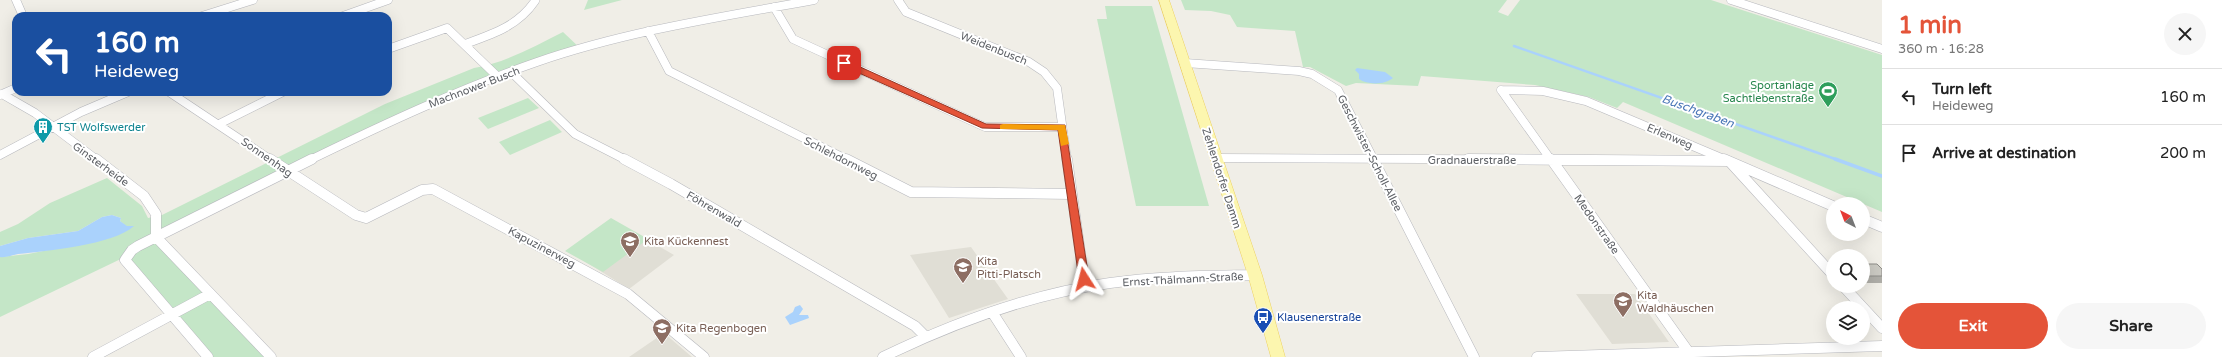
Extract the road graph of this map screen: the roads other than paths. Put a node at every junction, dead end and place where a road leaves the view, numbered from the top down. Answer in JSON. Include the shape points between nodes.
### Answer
{"nodes":[{"id":1,"x":16,"y":0,"type":"edge"},
{"id":2,"x":253,"y":0,"type":"edge"},
{"id":3,"x":388,"y":0,"type":"edge"},
{"id":4,"x":814,"y":0,"type":"edge"},
{"id":5,"x":898,"y":0,"type":"edge"},
{"id":6,"x":1164,"y":0,"type":"edge"},
{"id":7,"x":1731,"y":0,"type":"edge"},
{"id":8,"x":535,"y":1,"type":"dead end"},
{"id":9,"x":774,"y":7,"type":"junction"},
{"id":10,"x":21,"y":12,"type":"edge"},
{"id":11,"x":215,"y":12,"type":"edge"},
{"id":12,"x":354,"y":12,"type":"edge"},
{"id":13,"x":648,"y":31,"type":"junction"},
{"id":14,"x":465,"y":44,"type":"junction"},
{"id":15,"x":392,"y":48,"type":"edge"},
{"id":16,"x":1882,"y":49,"type":"edge"},
{"id":17,"x":1185,"y":63,"type":"junction"},
{"id":18,"x":511,"y":72,"type":"junction"},
{"id":19,"x":498,"y":77,"type":"junction"},
{"id":20,"x":12,"y":90,"type":"edge"},
{"id":21,"x":1501,"y":90,"type":"joint"},
{"id":22,"x":1,"y":95,"type":"edge"},
{"id":23,"x":119,"y":96,"type":"edge"},
{"id":24,"x":176,"y":96,"type":"edge"},
{"id":25,"x":275,"y":96,"type":"edge"},
{"id":26,"x":219,"y":124,"type":"junction"},
{"id":27,"x":53,"y":127,"type":"junction"},
{"id":28,"x":1062,"y":127,"type":"junction"},
{"id":29,"x":0,"y":155,"type":"edge"},
{"id":30,"x":1215,"y":158,"type":"junction"},
{"id":31,"x":1373,"y":159,"type":"junction"},
{"id":32,"x":1552,"y":161,"type":"junction"},
{"id":33,"x":1729,"y":162,"type":"junction"},
{"id":34,"x":287,"y":172,"type":"junction"},
{"id":35,"x":1071,"y":194,"type":"junction"},
{"id":36,"x":1826,"y":203,"type":"edge"},
{"id":37,"x":366,"y":218,"type":"joint"},
{"id":38,"x":1870,"y":222,"type":"edge"},
{"id":39,"x":1882,"y":227,"type":"edge"},
{"id":40,"x":156,"y":237,"type":"junction"},
{"id":41,"x":1826,"y":267,"type":"edge"},
{"id":42,"x":1255,"y":275,"type":"junction"},
{"id":43,"x":1085,"y":287,"type":"junction"},
{"id":44,"x":1850,"y":293,"type":"edge"},
{"id":45,"x":210,"y":294,"type":"junction"},
{"id":46,"x":992,"y":312,"type":"junction"},
{"id":47,"x":171,"y":315,"type":"junction"},
{"id":48,"x":1882,"y":328,"type":"edge"},
{"id":49,"x":926,"y":337,"type":"junction"},
{"id":50,"x":1882,"y":346,"type":"edge"},
{"id":51,"x":1690,"y":354,"type":"edge"},
{"id":52,"x":93,"y":357,"type":"edge"},
{"id":53,"x":208,"y":357,"type":"edge"},
{"id":54,"x":271,"y":357,"type":"edge"},
{"id":55,"x":704,"y":357,"type":"edge"},
{"id":56,"x":883,"y":357,"type":"edge"},
{"id":57,"x":1021,"y":357,"type":"edge"},
{"id":58,"x":1278,"y":357,"type":"edge"},
{"id":59,"x":1474,"y":357,"type":"edge"},
{"id":60,"x":1537,"y":357,"type":"edge"}],
"edges":[{"from":1,"to":10,"type":"street"},
{"from":2,"to":11,"type":"street"},
{"from":3,"to":12,"type":"street"},
{"from":4,"to":9,"type":"street","name":"Machnower Busch"},
{"from":5,"to":28,"type":"street","name":"Weidenbusch","via":[[906,12],[1029,62],[1044,72],[1057,88]]},
{"from":6,"to":17,"type":"main road","name":"Zehlendorfer Damm"},
{"from":7,"to":16,"type":"street"},
{"from":8,"to":14,"type":"street","via":[[527,15],[515,24]]},
{"from":9,"to":13,"type":"street","name":"Machnower Busch"},
{"from":9,"to":28,"type":"street","via":[[793,39],[985,127]]},
{"from":13,"to":18,"type":"street","name":"Machnower Busch"},
{"from":13,"to":35,"type":"street","name":"Schlehdornweg","via":[[669,71],[911,192]]},
{"from":14,"to":15,"type":"street","via":[[447,28]]},
{"from":14,"to":19,"type":"street"},
{"from":17,"to":30,"type":"main road","name":"Zehlendorfer Damm"},
{"from":17,"to":31,"type":"street","name":"Geschwister-Scholl-Allee","via":[[1312,74],[1338,90]]},
{"from":18,"to":19,"type":"street","name":"Machnower Busch"},
{"from":18,"to":49,"type":"street","name":"Föhrenwald","via":[[575,134],[730,217],[915,326]]},
{"from":19,"to":34,"type":"street","name":"Machnower Busch","via":[[400,117]]},
{"from":20,"to":22,"type":"street"},
{"from":21,"to":32,"type":"street","name":"Medonstraße"},
{"from":21,"to":33,"type":"street","name":"Erlenweg","via":[[1543,91],[1586,101]]},
{"from":22,"to":27,"type":"street","name":"Ginsterheide","via":[[35,113]]},
{"from":23,"to":27,"type":"street"},
{"from":24,"to":26,"type":"street","name":"Sonnenhag"},
{"from":25,"to":26,"type":"street"},
{"from":26,"to":34,"type":"street","name":"Sonnenhag"},
{"from":27,"to":29,"type":"street"},
{"from":27,"to":40,"type":"street","name":"Ginsterheide","via":[[144,196],[156,214]]},
{"from":28,"to":35,"type":"street","name":"Weidenbusch"},
{"from":30,"to":31,"type":"street","name":"Gradnauerstraße"},
{"from":30,"to":42,"type":"main road","name":"Zehlendorfer Damm"},
{"from":31,"to":32,"type":"street","name":"Gradnauerstraße"},
{"from":31,"to":59,"type":"street","name":"Geschwister-Scholl-Allee"},
{"from":32,"to":33,"type":"street","name":"Gradnauerstraße"},
{"from":32,"to":51,"type":"street","name":"Medonstraße"},
{"from":33,"to":36,"type":"street","name":"Erlenweg"},
{"from":33,"to":41,"type":"street"},
{"from":34,"to":37,"type":"street","name":"Sonnenhag","via":[[356,215]]},
{"from":34,"to":40,"type":"street","name":"Machnower Busch"},
{"from":35,"to":43,"type":"street","name":"Weidenbusch"},
{"from":37,"to":55,"type":"street","name":"Kapuzinerweg","via":[[422,190],[433,189],[617,287]]},
{"from":38,"to":39,"type":"street"},
{"from":40,"to":45,"type":"street"},
{"from":40,"to":47,"type":"street","via":[[132,250],[126,260]]},
{"from":42,"to":43,"type":"street","name":"Ernst-Thälmann-Straße","via":[[1135,280]]},
{"from":42,"to":58,"type":"main road","name":"Zehlendorfer Damm"},
{"from":43,"to":46,"type":"street","name":"Ernst-Thälmann-Straße"},
{"from":44,"to":48,"type":"street"},
{"from":45,"to":47,"type":"street"},
{"from":45,"to":54,"type":"street"},
{"from":46,"to":49,"type":"street","name":"Ernst-Thälmann-Straße"},
{"from":46,"to":57,"type":"street"},
{"from":47,"to":52,"type":"street"},
{"from":47,"to":53,"type":"street"},
{"from":49,"to":56,"type":"street","name":"Ernst-Thälmann-Straße"},
{"from":50,"to":51,"type":"street"},
{"from":51,"to":60,"type":"street"}]}
